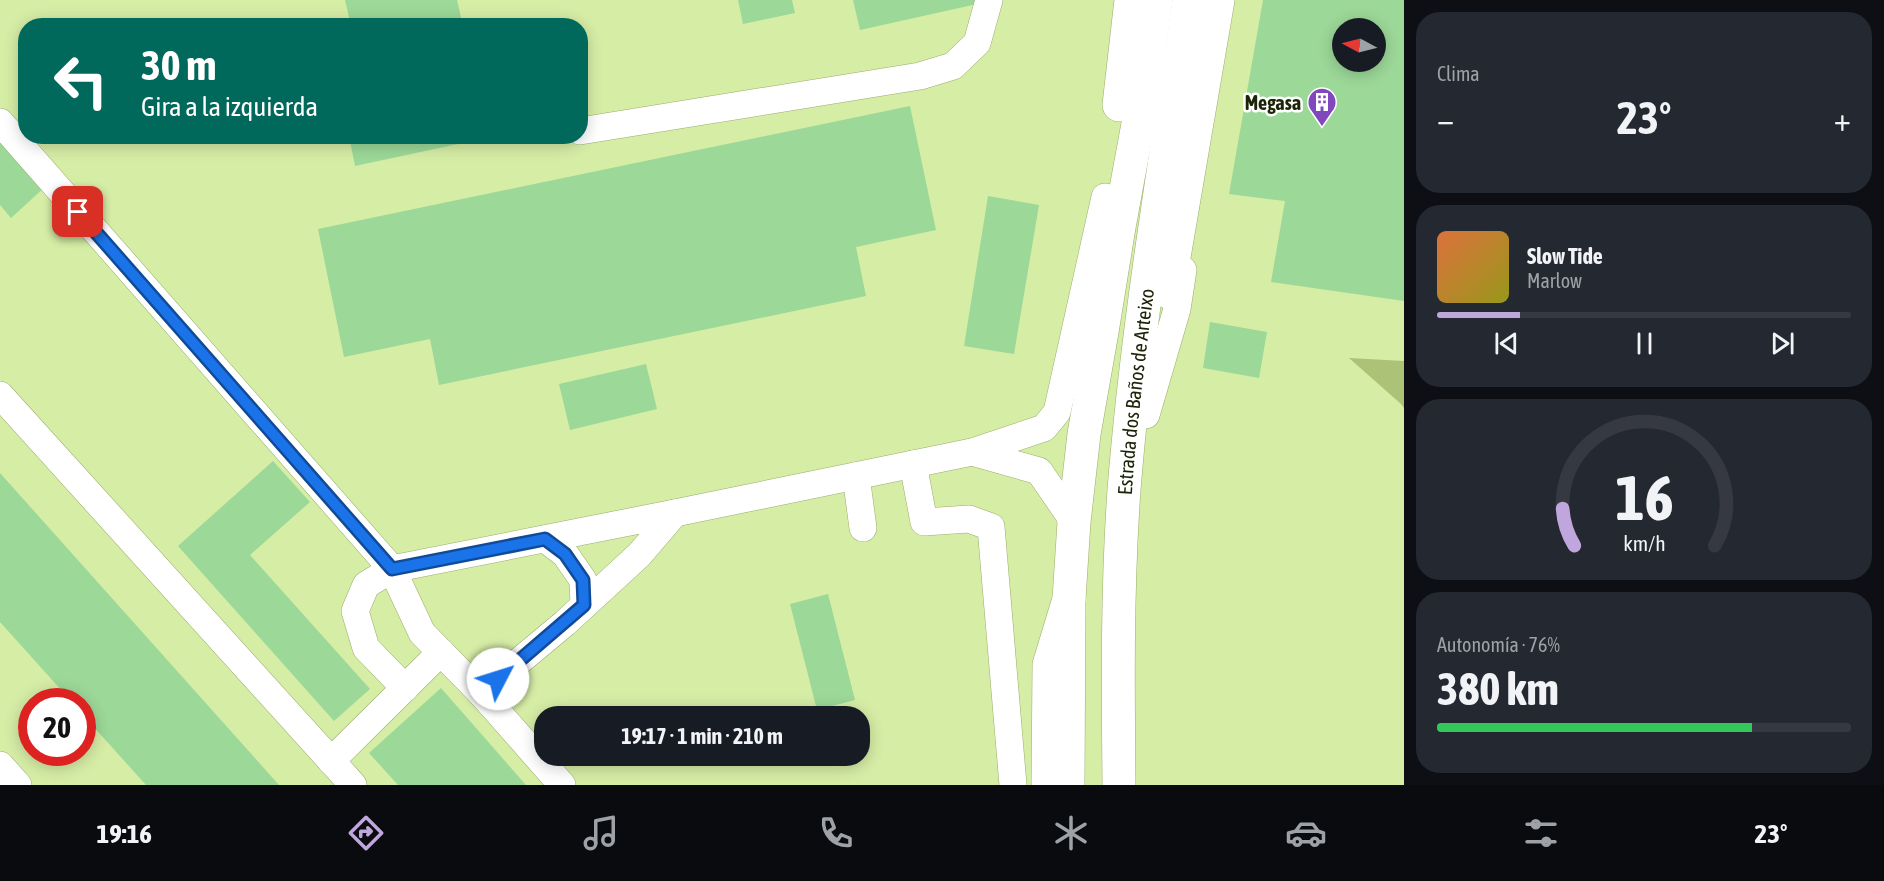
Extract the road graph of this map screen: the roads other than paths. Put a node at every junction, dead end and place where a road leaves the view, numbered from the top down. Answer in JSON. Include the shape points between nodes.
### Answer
{"nodes":[{"id":1,"x":989,"y":0,"type":"edge"},
{"id":2,"x":1131,"y":0,"type":"edge"},
{"id":3,"x":1156,"y":0,"type":"edge"},
{"id":4,"x":1189,"y":0,"type":"edge"},
{"id":5,"x":1218,"y":0,"type":"edge"},
{"id":6,"x":0,"y":122,"type":"edge"},
{"id":7,"x":588,"y":130,"type":"edge"},
{"id":8,"x":18,"y":143,"type":"edge"},
{"id":9,"x":19,"y":144,"type":"edge"},
{"id":10,"x":1105,"y":197,"type":"junction"},
{"id":11,"x":0,"y":395,"type":"edge"},
{"id":12,"x":1084,"y":434,"type":"junction"},
{"id":13,"x":972,"y":452,"type":"junction"},
{"id":14,"x":913,"y":464,"type":"junction"},
{"id":15,"x":856,"y":476,"type":"junction"},
{"id":16,"x":675,"y":513,"type":"junction"},
{"id":17,"x":1074,"y":522,"type":"junction"},
{"id":18,"x":863,"y":528,"type":"dead end"},
{"id":19,"x":545,"y":539,"type":"junction"},
{"id":20,"x":392,"y":569,"type":"junction"},
{"id":21,"x":1069,"y":599,"type":"junction"},
{"id":22,"x":1118,"y":599,"type":"junction"},
{"id":23,"x":584,"y":605,"type":"junction"},
{"id":24,"x":441,"y":652,"type":"junction"},
{"id":25,"x":405,"y":688,"type":"junction"},
{"id":26,"x":481,"y":693,"type":"junction"},
{"id":27,"x":331,"y":761,"type":"junction"},
{"id":28,"x":0,"y":765,"type":"edge"},
{"id":29,"x":18,"y":785,"type":"edge"},
{"id":30,"x":353,"y":785,"type":"edge"},
{"id":31,"x":562,"y":785,"type":"edge"},
{"id":32,"x":1013,"y":785,"type":"edge"},
{"id":33,"x":1048,"y":785,"type":"edge"},
{"id":34,"x":1068,"y":785,"type":"edge"},
{"id":35,"x":1119,"y":785,"type":"edge"}],
"edges":[{"from":1,"to":7,"type":"lane","via":[[977,43],[953,66],[920,76]]},
{"from":2,"to":10,"type":"main road"},
{"from":3,"to":12,"type":"main road","name":"Estrada dos Baños de Arteixo"},
{"from":4,"to":22,"type":"main road","name":"Estrada dos Baños de Arteixo","via":[[1136,375]]},
{"from":5,"to":22,"type":"main road"},
{"from":6,"to":8,"type":"lane"},
{"from":9,"to":20,"type":"lane"},
{"from":10,"to":12,"type":"main road"},
{"from":10,"to":13,"type":"lane","via":[[1057,412],[1044,428]]},
{"from":11,"to":27,"type":"lane"},
{"from":12,"to":17,"type":"main road","name":"Estrada dos Baños de Arteixo"},
{"from":13,"to":14,"type":"lane"},
{"from":13,"to":17,"type":"lane","via":[[1040,471]]},
{"from":14,"to":15,"type":"lane"},
{"from":14,"to":32,"type":"lane","via":[[924,522],[969,519],[991,527]]},
{"from":15,"to":16,"type":"lane"},
{"from":15,"to":18,"type":"lane"},
{"from":16,"to":19,"type":"lane"},
{"from":16,"to":23,"type":"lane","via":[[639,555]]},
{"from":17,"to":21,"type":"main road","name":"Estrada dos Baños de Arteixo"},
{"from":19,"to":20,"type":"lane"},
{"from":19,"to":23,"type":"lane","via":[[565,554],[583,580]]},
{"from":20,"to":24,"type":"lane","via":[[422,633]]},
{"from":20,"to":25,"type":"lane","via":[[366,585],[355,611],[366,648]]},
{"from":21,"to":33,"type":"main road","via":[[1049,665]]},
{"from":21,"to":34,"type":"main road"},
{"from":22,"to":35,"type":"main road","name":"Estrada dos Baños de Arteixo"},
{"from":23,"to":26,"type":"lane"},
{"from":24,"to":25,"type":"lane"},
{"from":24,"to":26,"type":"lane"},
{"from":25,"to":27,"type":"lane"},
{"from":26,"to":31,"type":"lane"},
{"from":27,"to":30,"type":"lane"},
{"from":28,"to":29,"type":"lane"}]}
